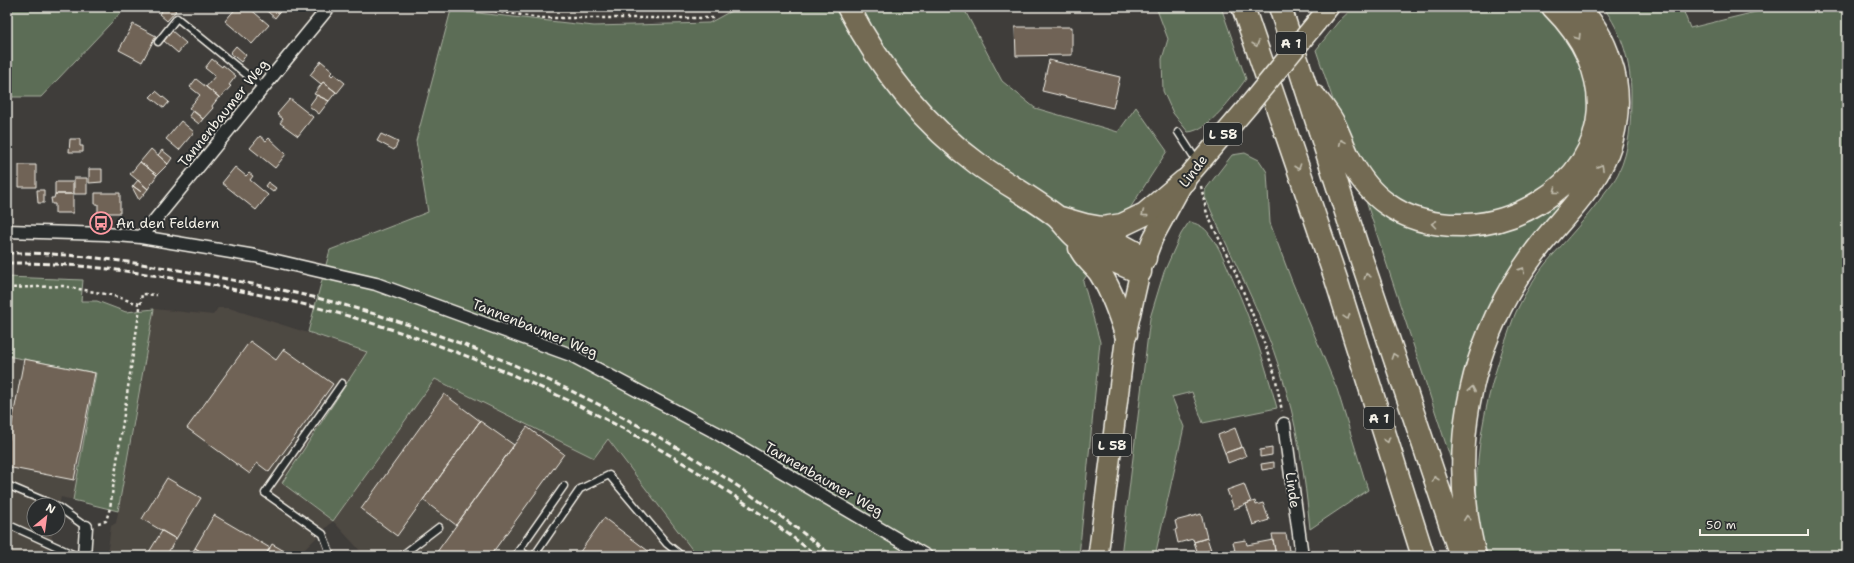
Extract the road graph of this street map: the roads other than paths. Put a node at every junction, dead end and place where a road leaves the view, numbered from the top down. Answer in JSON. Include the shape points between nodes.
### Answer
{"nodes":[{"id":1,"x":328,"y":7,"type":"edge"},
{"id":2,"x":848,"y":7,"type":"edge"},
{"id":3,"x":1244,"y":7,"type":"edge"},
{"id":4,"x":1280,"y":7,"type":"edge"},
{"id":5,"x":1329,"y":7,"type":"edge"},
{"id":6,"x":1553,"y":7,"type":"edge"},
{"id":7,"x":1578,"y":7,"type":"edge"},
{"id":8,"x":158,"y":42,"type":"dead end"},
{"id":9,"x":1303,"y":79,"type":"junction"},
{"id":10,"x":263,"y":88,"type":"junction"},
{"id":11,"x":1178,"y":132,"type":"dead end"},
{"id":12,"x":1198,"y":163,"type":"junction"},
{"id":13,"x":1192,"y":183,"type":"junction"},
{"id":14,"x":7,"y":231,"type":"edge"},
{"id":15,"x":1080,"y":232,"type":"junction"},
{"id":16,"x":141,"y":237,"type":"junction"},
{"id":17,"x":1143,"y":265,"type":"junction"},
{"id":18,"x":1128,"y":327,"type":"junction"},
{"id":19,"x":342,"y":383,"type":"dead end"},
{"id":20,"x":1284,"y":424,"type":"road end"},
{"id":21,"x":7,"y":485,"type":"edge"},
{"id":22,"x":564,"y":486,"type":"dead end"},
{"id":23,"x":35,"y":497,"type":"edge"},
{"id":24,"x":66,"y":513,"type":"edge"},
{"id":25,"x":7,"y":524,"type":"edge"},
{"id":26,"x":86,"y":527,"type":"joint"},
{"id":27,"x":439,"y":528,"type":"dead end"},
{"id":28,"x":519,"y":550,"type":"junction"},
{"id":29,"x":77,"y":556,"type":"edge"},
{"id":30,"x":84,"y":556,"type":"edge"},
{"id":31,"x":331,"y":556,"type":"edge"},
{"id":32,"x":401,"y":556,"type":"edge"},
{"id":33,"x":515,"y":556,"type":"edge"},
{"id":34,"x":528,"y":556,"type":"edge"},
{"id":35,"x":534,"y":556,"type":"edge"},
{"id":36,"x":682,"y":556,"type":"edge"},
{"id":37,"x":926,"y":556,"type":"edge"},
{"id":38,"x":1098,"y":556,"type":"edge"},
{"id":39,"x":1302,"y":556,"type":"edge"},
{"id":40,"x":1424,"y":556,"type":"edge"},
{"id":41,"x":1461,"y":556,"type":"edge"},
{"id":42,"x":1475,"y":556,"type":"edge"}],
"edges":[{"from":1,"to":10,"type":"street","name":"Tannenbaumer Weg"},
{"from":2,"to":15,"type":"highway","via":[[879,61],[904,94],[937,129],[977,163]]},
{"from":3,"to":40,"type":"highway","number":"A 1","one_way":true,"via":[[1336,279]]},
{"from":4,"to":9,"type":"highway","number":"A 1"},
{"from":5,"to":12,"type":"main road","name":"Linde","number":"L 58","bridge":true},
{"from":6,"to":9,"type":"highway","one_way":true,"via":[[1577,34],[1594,72],[1599,94],[1595,132],[1580,167],[1568,181],[1532,207],[1497,221],[1452,226],[1428,223],[1405,215],[1386,204],[1366,184],[1349,158],[1333,123]]},
{"from":42,"to":7,"type":"highway","one_way":true,"via":[[1463,484],[1463,454],[1467,415],[1482,349],[1496,316],[1525,266],[1593,180],[1605,158],[1616,116],[1614,73],[1607,51],[1596,29]]},
{"from":8,"to":10,"type":"lane","via":[[177,18]]},
{"from":41,"to":9,"type":"highway","number":"A 1","one_way":true},
{"from":10,"to":16,"type":"street","name":"Tannenbaumer Weg"},
{"from":11,"to":12,"type":"lane"},
{"from":12,"to":13,"type":"main road","name":"Linde","number":"L 58"},
{"from":13,"to":15,"type":"highway","one_way":true,"via":[[1134,221]]},
{"from":13,"to":17,"type":"main road","name":"Linde","number":"L 58","via":[[1163,217]]},
{"from":14,"to":16,"type":"street","name":"Tannenbaumer Weg"},
{"from":15,"to":17,"type":"highway"},
{"from":15,"to":18,"type":"highway","via":[[1082,254],[1095,266]]},
{"from":16,"to":37,"type":"street","name":"Tannenbaumer Weg","via":[[255,256],[376,284],[571,355],[715,432]]},
{"from":17,"to":18,"type":"main road","name":"Linde","number":"L 58"},
{"from":18,"to":38,"type":"main road","number":"L 58"},
{"from":19,"to":31,"type":"lane","via":[[265,493],[323,534]]},
{"from":20,"to":39,"type":"street","name":"Linde"},
{"from":21,"to":23,"type":"lane"},
{"from":22,"to":28,"type":"lane"},
{"from":24,"to":26,"type":"lane"},
{"from":25,"to":29,"type":"lane"},
{"from":26,"to":30,"type":"street"},
{"from":27,"to":32,"type":"lane"},
{"from":28,"to":33,"type":"lane"},
{"from":28,"to":34,"type":"lane"},
{"from":35,"to":36,"type":"lane","via":[[580,489],[609,475],[667,544]]}]}
